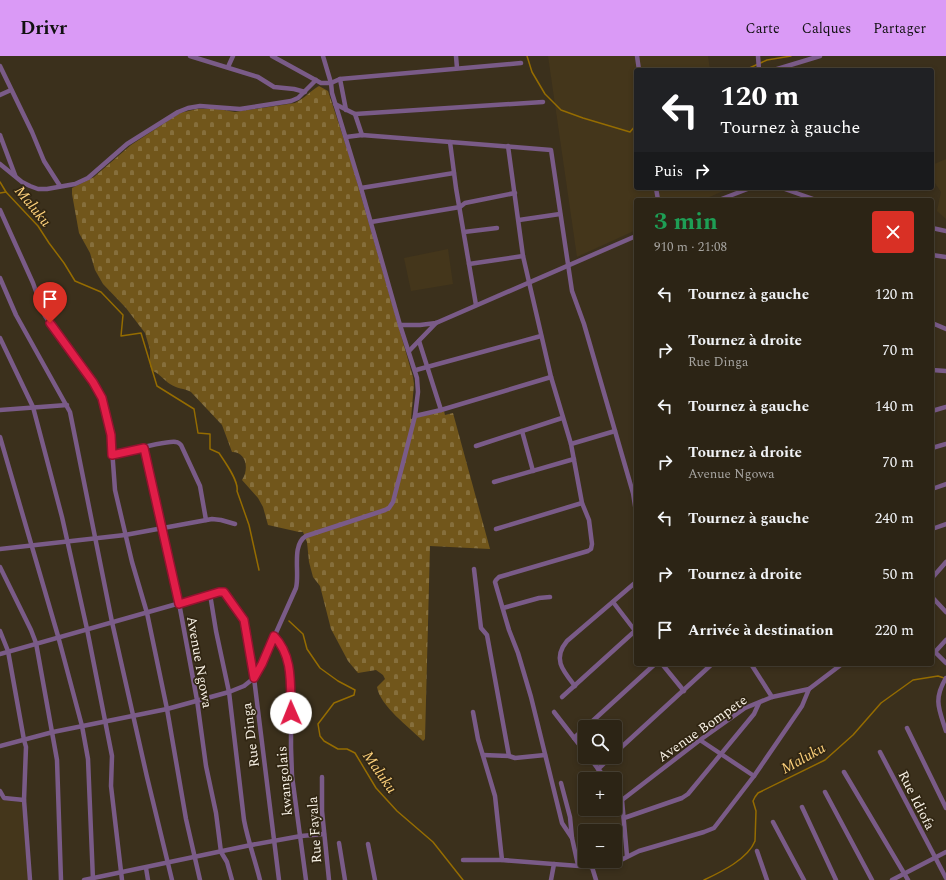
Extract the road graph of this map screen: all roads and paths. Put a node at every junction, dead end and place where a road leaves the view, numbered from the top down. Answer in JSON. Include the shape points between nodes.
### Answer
{"nodes":[{"id":1,"x":190,"y":56,"type":"edge"},
{"id":2,"x":233,"y":56,"type":"edge"},
{"id":3,"x":272,"y":56,"type":"edge"},
{"id":4,"x":324,"y":56,"type":"edge"},
{"id":5,"x":456,"y":56,"type":"edge"},
{"id":6,"x":638,"y":56,"type":"edge"},
{"id":7,"x":758,"y":56,"type":"edge"},
{"id":8,"x":820,"y":56,"type":"edge"},
{"id":9,"x":522,"y":63,"type":"dead end"},
{"id":10,"x":0,"y":66,"type":"edge"},
{"id":11,"x":228,"y":67,"type":"junction"},
{"id":12,"x":457,"y":68,"type":"junction"},
{"id":13,"x":639,"y":68,"type":"edge"},
{"id":14,"x":759,"y":68,"type":"edge"},
{"id":15,"x":781,"y":68,"type":"edge"},
{"id":16,"x":340,"y":79,"type":"junction"},
{"id":17,"x":316,"y":80,"type":"junction"},
{"id":18,"x":331,"y":83,"type":"junction"},
{"id":19,"x":11,"y":90,"type":"junction"},
{"id":20,"x":305,"y":92,"type":"junction"},
{"id":21,"x":0,"y":95,"type":"edge"},
{"id":22,"x":543,"y":102,"type":"dead end"},
{"id":23,"x":335,"y":104,"type":"junction"},
{"id":24,"x":346,"y":110,"type":"junction"},
{"id":25,"x":355,"y":114,"type":"junction"},
{"id":26,"x":0,"y":135,"type":"edge"},
{"id":27,"x":362,"y":135,"type":"junction"},
{"id":28,"x":346,"y":137,"type":"junction"},
{"id":29,"x":450,"y":142,"type":"junction"},
{"id":30,"x":508,"y":146,"type":"junction"},
{"id":31,"x":0,"y":164,"type":"edge"},
{"id":32,"x":454,"y":173,"type":"junction"},
{"id":33,"x":15,"y":175,"type":"junction"},
{"id":34,"x":60,"y":186,"type":"junction"},
{"id":35,"x":361,"y":188,"type":"junction"},
{"id":36,"x":745,"y":190,"type":"edge"},
{"id":37,"x":788,"y":190,"type":"edge"},
{"id":38,"x":515,"y":193,"type":"junction"},
{"id":39,"x":724,"y":198,"type":"edge"},
{"id":40,"x":810,"y":198,"type":"edge"},
{"id":41,"x":460,"y":207,"type":"junction"},
{"id":42,"x":0,"y":210,"type":"edge"},
{"id":43,"x":560,"y":214,"type":"junction"},
{"id":44,"x":519,"y":220,"type":"junction"},
{"id":45,"x":371,"y":222,"type":"junction"},
{"id":46,"x":497,"y":228,"type":"dead end"},
{"id":47,"x":934,"y":228,"type":"edge"},
{"id":48,"x":946,"y":231,"type":"edge"},
{"id":49,"x":464,"y":232,"type":"junction"},
{"id":50,"x":634,"y":237,"type":"edge"},
{"id":51,"x":934,"y":255,"type":"edge"},
{"id":52,"x":523,"y":256,"type":"junction"},
{"id":53,"x":946,"y":257,"type":"edge"},
{"id":54,"x":469,"y":264,"type":"junction"},
{"id":55,"x":568,"y":265,"type":"junction"},
{"id":56,"x":0,"y":278,"type":"edge"},
{"id":57,"x":529,"y":282,"type":"junction"},
{"id":58,"x":476,"y":305,"type":"junction"},
{"id":59,"x":436,"y":323,"type":"junction"},
{"id":60,"x":400,"y":325,"type":"junction"},
{"id":61,"x":934,"y":326,"type":"edge"},
{"id":62,"x":946,"y":329,"type":"edge"},
{"id":63,"x":541,"y":336,"type":"junction"},
{"id":64,"x":0,"y":338,"type":"edge"},
{"id":65,"x":419,"y":341,"type":"junction"},
{"id":66,"x":409,"y":351,"type":"junction"},
{"id":67,"x":427,"y":367,"type":"junction"},
{"id":68,"x":416,"y":370,"type":"junction"},
{"id":69,"x":934,"y":370,"type":"edge"},
{"id":70,"x":946,"y":370,"type":"edge"},
{"id":71,"x":551,"y":376,"type":"junction"},
{"id":72,"x":67,"y":404,"type":"junction"},
{"id":73,"x":946,"y":406,"type":"edge"},
{"id":74,"x":33,"y":407,"type":"junction"},
{"id":75,"x":934,"y":409,"type":"edge"},
{"id":76,"x":0,"y":410,"type":"edge"},
{"id":77,"x":441,"y":410,"type":"junction"},
{"id":78,"x":415,"y":416,"type":"junction"},
{"id":79,"x":562,"y":418,"type":"junction"},
{"id":80,"x":522,"y":431,"type":"junction"},
{"id":81,"x":615,"y":431,"type":"junction"},
{"id":82,"x":0,"y":437,"type":"edge"},
{"id":83,"x":571,"y":444,"type":"junction"},
{"id":84,"x":946,"y":444,"type":"edge"},
{"id":85,"x":476,"y":446,"type":"dead end"},
{"id":86,"x":934,"y":447,"type":"edge"},
{"id":87,"x":144,"y":448,"type":"junction"},
{"id":88,"x":112,"y":455,"type":"junction"},
{"id":89,"x":574,"y":459,"type":"junction"},
{"id":90,"x":534,"y":471,"type":"junction"},
{"id":91,"x":494,"y":482,"type":"dead end"},
{"id":92,"x":946,"y":484,"type":"edge"},
{"id":93,"x":934,"y":488,"type":"edge"},
{"id":94,"x":634,"y":499,"type":"edge"},
{"id":95,"x":582,"y":503,"type":"junction"},
{"id":96,"x":206,"y":520,"type":"junction"},
{"id":97,"x":234,"y":524,"type":"dead end"},
{"id":98,"x":946,"y":524,"type":"edge"},
{"id":99,"x":934,"y":528,"type":"edge"},
{"id":100,"x":162,"y":529,"type":"junction"},
{"id":101,"x":496,"y":529,"type":"dead end"},
{"id":102,"x":125,"y":535,"type":"junction"},
{"id":103,"x":96,"y":538,"type":"junction"},
{"id":104,"x":66,"y":541,"type":"junction"},
{"id":105,"x":31,"y":545,"type":"junction"},
{"id":106,"x":0,"y":549,"type":"edge"},
{"id":107,"x":946,"y":562,"type":"edge"},
{"id":108,"x":0,"y":567,"type":"edge"},
{"id":109,"x":474,"y":569,"type":"dead end"},
{"id":110,"x":934,"y":576,"type":"edge"},
{"id":111,"x":634,"y":584,"type":"edge"},
{"id":112,"x":210,"y":594,"type":"junction"},
{"id":113,"x":550,"y":597,"type":"dead end"},
{"id":114,"x":934,"y":599,"type":"edge"},
{"id":115,"x":613,"y":602,"type":"junction"},
{"id":116,"x":179,"y":604,"type":"junction"},
{"id":117,"x":502,"y":608,"type":"junction"},
{"id":118,"x":946,"y":612,"type":"edge"},
{"id":119,"x":147,"y":613,"type":"junction"},
{"id":120,"x":112,"y":622,"type":"junction"},
{"id":121,"x":634,"y":628,"type":"edge"},
{"id":122,"x":86,"y":629,"type":"junction"},
{"id":123,"x":0,"y":631,"type":"edge"},
{"id":124,"x":634,"y":633,"type":"edge"},
{"id":125,"x":58,"y":636,"type":"junction"},
{"id":126,"x":274,"y":636,"type":"junction"},
{"id":127,"x":946,"y":640,"type":"edge"},
{"id":128,"x":36,"y":643,"type":"junction"},
{"id":129,"x":934,"y":650,"type":"edge"},
{"id":130,"x":8,"y":651,"type":"junction"},
{"id":131,"x":934,"y":652,"type":"edge"},
{"id":132,"x":0,"y":654,"type":"edge"},
{"id":133,"x":946,"y":663,"type":"edge"},
{"id":134,"x":653,"y":666,"type":"edge"},
{"id":135,"x":664,"y":666,"type":"edge"},
{"id":136,"x":710,"y":666,"type":"edge"},
{"id":137,"x":752,"y":666,"type":"edge"},
{"id":138,"x":839,"y":666,"type":"edge"},
{"id":139,"x":254,"y":678,"type":"junction"},
{"id":140,"x":945,"y":679,"type":"edge"},
{"id":141,"x":575,"y":686,"type":"junction"},
{"id":142,"x":809,"y":689,"type":"junction"},
{"id":143,"x":684,"y":691,"type":"junction"},
{"id":144,"x":229,"y":692,"type":"junction"},
{"id":145,"x":562,"y":697,"type":"dead end"},
{"id":146,"x":772,"y":698,"type":"junction"},
{"id":147,"x":197,"y":700,"type":"junction"},
{"id":148,"x":759,"y":702,"type":"junction"},
{"id":149,"x":167,"y":709,"type":"junction"},
{"id":150,"x":473,"y":712,"type":"dead end"},
{"id":151,"x":554,"y":712,"type":"dead end"},
{"id":152,"x":134,"y":716,"type":"junction"},
{"id":153,"x":593,"y":720,"type":"edge"},
{"id":154,"x":106,"y":722,"type":"junction"},
{"id":155,"x":82,"y":726,"type":"junction"},
{"id":156,"x":907,"y":728,"type":"dead end"},
{"id":157,"x":946,"y":731,"type":"edge"},
{"id":158,"x":53,"y":732,"type":"junction"},
{"id":159,"x":578,"y":734,"type":"edge"},
{"id":160,"x":574,"y":738,"type":"junction"},
{"id":161,"x":24,"y":740,"type":"junction"},
{"id":162,"x":700,"y":740,"type":"junction"},
{"id":163,"x":578,"y":743,"type":"edge"},
{"id":164,"x":0,"y":746,"type":"edge"},
{"id":165,"x":622,"y":747,"type":"edge"},
{"id":166,"x":880,"y":752,"type":"dead end"},
{"id":167,"x":721,"y":753,"type":"junction"},
{"id":168,"x":545,"y":754,"type":"junction"},
{"id":169,"x":483,"y":755,"type":"junction"},
{"id":170,"x":509,"y":756,"type":"junction"},
{"id":171,"x":594,"y":764,"type":"edge"},
{"id":172,"x":603,"y":764,"type":"edge"},
{"id":173,"x":598,"y":769,"type":"junction"},
{"id":174,"x":600,"y":772,"type":"edge"},
{"id":175,"x":844,"y":772,"type":"dead end"},
{"id":176,"x":754,"y":776,"type":"junction"},
{"id":177,"x":322,"y":778,"type":"dead end"},
{"id":178,"x":560,"y":784,"type":"dead end"},
{"id":179,"x":0,"y":791,"type":"edge"},
{"id":180,"x":825,"y":792,"type":"dead end"},
{"id":181,"x":24,"y":800,"type":"junction"},
{"id":182,"x":622,"y":800,"type":"joint"},
{"id":183,"x":802,"y":807,"type":"dead end"},
{"id":184,"x":946,"y":808,"type":"edge"},
{"id":185,"x":624,"y":818,"type":"junction"},
{"id":186,"x":773,"y":822,"type":"dead end"},
{"id":187,"x":324,"y":834,"type":"junction"},
{"id":188,"x":301,"y":836,"type":"junction"},
{"id":189,"x":572,"y":838,"type":"junction"},
{"id":190,"x":274,"y":841,"type":"junction"},
{"id":191,"x":339,"y":843,"type":"dead end"},
{"id":192,"x":368,"y":844,"type":"dead end"},
{"id":193,"x":251,"y":845,"type":"junction"},
{"id":194,"x":757,"y":851,"type":"dead end"},
{"id":195,"x":221,"y":852,"type":"junction"},
{"id":196,"x":946,"y":852,"type":"edge"},
{"id":197,"x":627,"y":856,"type":"junction"},
{"id":198,"x":195,"y":857,"type":"junction"},
{"id":199,"x":622,"y":858,"type":"edge"},
{"id":200,"x":935,"y":858,"type":"junction"},
{"id":201,"x":463,"y":860,"type":"dead end"},
{"id":202,"x":502,"y":860,"type":"junction"},
{"id":203,"x":168,"y":863,"type":"junction"},
{"id":204,"x":554,"y":864,"type":"junction"},
{"id":205,"x":578,"y":865,"type":"joint"},
{"id":206,"x":146,"y":868,"type":"junction"},
{"id":207,"x":592,"y":868,"type":"edge"},
{"id":208,"x":122,"y":873,"type":"junction"},
{"id":209,"x":904,"y":874,"type":"junction"},
{"id":210,"x":946,"y":878,"type":"edge"},
{"id":211,"x":93,"y":879,"type":"edge"},
{"id":212,"x":30,"y":880,"type":"edge"},
{"id":213,"x":61,"y":880,"type":"edge"},
{"id":214,"x":84,"y":880,"type":"edge"},
{"id":215,"x":122,"y":880,"type":"edge"},
{"id":216,"x":148,"y":880,"type":"edge"},
{"id":217,"x":172,"y":880,"type":"edge"},
{"id":218,"x":200,"y":880,"type":"edge"},
{"id":219,"x":232,"y":880,"type":"edge"},
{"id":220,"x":260,"y":880,"type":"edge"},
{"id":221,"x":279,"y":880,"type":"edge"},
{"id":222,"x":306,"y":880,"type":"edge"},
{"id":223,"x":329,"y":880,"type":"edge"},
{"id":224,"x":345,"y":880,"type":"edge"},
{"id":225,"x":375,"y":880,"type":"edge"},
{"id":226,"x":551,"y":880,"type":"edge"},
{"id":227,"x":596,"y":880,"type":"edge"},
{"id":228,"x":767,"y":880,"type":"edge"},
{"id":229,"x":804,"y":880,"type":"edge"},
{"id":230,"x":836,"y":880,"type":"edge"},
{"id":231,"x":872,"y":880,"type":"edge"},
{"id":232,"x":892,"y":880,"type":"edge"},
{"id":233,"x":908,"y":880,"type":"edge"}],
"edges":[{"from":1,"to":11,"type":"street"},
{"from":2,"to":11,"type":"street"},
{"from":3,"to":17,"type":"street"},
{"from":4,"to":18,"type":"street"},
{"from":5,"to":12,"type":"street"},
{"from":6,"to":13,"type":"street"},
{"from":7,"to":14,"type":"street"},
{"from":8,"to":15,"type":"street"},
{"from":9,"to":12,"type":"street"},
{"from":10,"to":19,"type":"street"},
{"from":11,"to":20,"type":"street","via":[[258,77],[274,87]]},
{"from":12,"to":16,"type":"street"},
{"from":16,"to":18,"type":"street"},
{"from":16,"to":24,"type":"street"},
{"from":17,"to":18,"type":"street"},
{"from":17,"to":20,"type":"street"},
{"from":18,"to":23,"type":"street"},
{"from":19,"to":21,"type":"street"},
{"from":19,"to":34,"type":"street","via":[[44,161]]},
{"from":20,"to":34,"type":"street","via":[[295,100],[246,108],[200,106],[183,110],[127,144],[88,178],[75,184]]},
{"from":22,"to":25,"type":"street"},
{"from":23,"to":24,"type":"street"},
{"from":23,"to":28,"type":"street"},
{"from":24,"to":25,"type":"street"},
{"from":25,"to":27,"type":"street"},
{"from":26,"to":33,"type":"street"},
{"from":27,"to":28,"type":"street"},
{"from":27,"to":29,"type":"street"},
{"from":28,"to":35,"type":"street"},
{"from":29,"to":30,"type":"street"},
{"from":29,"to":32,"type":"street"},
{"from":30,"to":38,"type":"street"},
{"from":30,"to":43,"type":"street","via":[[551,150]]},
{"from":31,"to":33,"type":"street"},
{"from":32,"to":35,"type":"street"},
{"from":32,"to":41,"type":"street"},
{"from":33,"to":34,"type":"street","via":[[38,189]]},
{"from":35,"to":45,"type":"street"},
{"from":36,"to":39,"type":"street"},
{"from":37,"to":40,"type":"street"},
{"from":38,"to":41,"type":"street","via":[[465,203]]},
{"from":38,"to":44,"type":"street"},
{"from":41,"to":45,"type":"street"},
{"from":41,"to":49,"type":"street"},
{"from":42,"to":88,"type":"street","via":[[45,316],[102,398],[111,435]]},
{"from":43,"to":44,"type":"street"},
{"from":43,"to":55,"type":"street"},
{"from":44,"to":52,"type":"street"},
{"from":45,"to":60,"type":"street"},
{"from":46,"to":49,"type":"street"},
{"from":47,"to":48,"type":"street"},
{"from":49,"to":54,"type":"street"},
{"from":50,"to":55,"type":"street"},
{"from":51,"to":53,"type":"street"},
{"from":52,"to":54,"type":"street"},
{"from":52,"to":57,"type":"street"},
{"from":54,"to":58,"type":"street"},
{"from":55,"to":57,"type":"street"},
{"from":55,"to":81,"type":"street","via":[[573,295]]},
{"from":56,"to":72,"type":"street","via":[[16,315]]},
{"from":57,"to":58,"type":"street"},
{"from":57,"to":63,"type":"street"},
{"from":58,"to":59,"type":"street"},
{"from":59,"to":60,"type":"street"},
{"from":59,"to":65,"type":"street"},
{"from":60,"to":66,"type":"street"},
{"from":61,"to":62,"type":"street"},
{"from":63,"to":67,"type":"street"},
{"from":63,"to":71,"type":"street"},
{"from":64,"to":74,"type":"street"},
{"from":65,"to":66,"type":"street"},
{"from":65,"to":67,"type":"street"},
{"from":66,"to":68,"type":"street"},
{"from":67,"to":68,"type":"street"},
{"from":67,"to":77,"type":"street"},
{"from":68,"to":78,"type":"street","via":[[418,392]]},
{"from":69,"to":70,"type":"street"},
{"from":71,"to":77,"type":"street"},
{"from":71,"to":79,"type":"street"},
{"from":72,"to":74,"type":"street"},
{"from":72,"to":103,"type":"street"},
{"from":73,"to":75,"type":"street"},
{"from":74,"to":76,"type":"street"},
{"from":74,"to":104,"type":"street"},
{"from":77,"to":78,"type":"street"},
{"from":78,"to":126,"type":"street","via":[[391,506],[302,538],[298,546],[297,584]]},
{"from":79,"to":80,"type":"street"},
{"from":79,"to":83,"type":"street"},
{"from":80,"to":85,"type":"street"},
{"from":80,"to":90,"type":"street"},
{"from":81,"to":83,"type":"street"},
{"from":81,"to":94,"type":"street"},
{"from":82,"to":105,"type":"street"},
{"from":83,"to":89,"type":"street"},
{"from":84,"to":86,"type":"street"},
{"from":87,"to":88,"type":"street"},
{"from":87,"to":96,"type":"street","via":[[176,442],[181,445],[200,486]]},
{"from":87,"to":100,"type":"street","name":"Avenue Ngowa"},
{"from":88,"to":102,"type":"street","via":[[115,490]]},
{"from":89,"to":90,"type":"street"},
{"from":89,"to":95,"type":"street"},
{"from":90,"to":91,"type":"street"},
{"from":92,"to":93,"type":"street"},
{"from":95,"to":101,"type":"street"},
{"from":95,"to":117,"type":"street","via":[[589,520],[591,549],[497,578]]},
{"from":96,"to":97,"type":"street","via":[[221,520]]},
{"from":96,"to":100,"type":"street"},
{"from":98,"to":99,"type":"street"},
{"from":100,"to":102,"type":"street"},
{"from":100,"to":116,"type":"street","name":"Avenue Ngowa"},
{"from":102,"to":103,"type":"street"},
{"from":102,"to":119,"type":"street"},
{"from":103,"to":104,"type":"street"},
{"from":103,"to":120,"type":"street"},
{"from":104,"to":105,"type":"street"},
{"from":104,"to":122,"type":"street"},
{"from":105,"to":106,"type":"street"},
{"from":105,"to":125,"type":"street"},
{"from":107,"to":110,"type":"street"},
{"from":108,"to":128,"type":"street"},
{"from":109,"to":170,"type":"street","via":[[481,628],[487,635]]},
{"from":111,"to":115,"type":"street"},
{"from":112,"to":116,"type":"street"},
{"from":112,"to":139,"type":"street","name":"Rue Dinga","via":[[225,594],[244,620]]},
{"from":112,"to":144,"type":"street"},
{"from":113,"to":117,"type":"street"},
{"from":114,"to":118,"type":"street"},
{"from":115,"to":121,"type":"street"},
{"from":115,"to":141,"type":"street","via":[[562,646],[561,666]]},
{"from":116,"to":119,"type":"street"},
{"from":116,"to":147,"type":"street","name":"Avenue Ngowa"},
{"from":117,"to":168,"type":"street","via":[[519,657]]},
{"from":119,"to":120,"type":"street"},
{"from":119,"to":149,"type":"street"},
{"from":120,"to":122,"type":"street"},
{"from":120,"to":152,"type":"street"},
{"from":122,"to":125,"type":"street"},
{"from":122,"to":154,"type":"street"},
{"from":123,"to":130,"type":"street"},
{"from":124,"to":141,"type":"street"},
{"from":125,"to":128,"type":"street"},
{"from":125,"to":155,"type":"street"},
{"from":126,"to":139,"type":"street"},
{"from":126,"to":188,"type":"street","name":"kwangolais","via":[[286,653],[291,678],[290,748]]},
{"from":127,"to":129,"type":"street"},
{"from":128,"to":130,"type":"street"},
{"from":128,"to":158,"type":"street"},
{"from":130,"to":132,"type":"street"},
{"from":130,"to":161,"type":"street"},
{"from":131,"to":133,"type":"street"},
{"from":134,"to":153,"type":"street"},
{"from":135,"to":143,"type":"street"},
{"from":136,"to":143,"type":"street"},
{"from":137,"to":146,"type":"street"},
{"from":138,"to":142,"type":"street","name":"Avenue Bompete"},
{"from":139,"to":144,"type":"street","via":[[244,686]]},
{"from":139,"to":190,"type":"street","name":"Rue Dinga"},
{"from":140,"to":157,"type":"street","via":[[937,700]]},
{"from":141,"to":145,"type":"street"},
{"from":142,"to":146,"type":"street","name":"Avenue Bompete"},
{"from":142,"to":176,"type":"street","via":[[802,706]]},
{"from":143,"to":165,"type":"street"},
{"from":144,"to":147,"type":"street"},
{"from":144,"to":193,"type":"street","via":[[244,820]]},
{"from":146,"to":148,"type":"street","name":"Avenue Bompete"},
{"from":147,"to":149,"type":"street"},
{"from":147,"to":195,"type":"street","name":"Avenue Ngowa"},
{"from":148,"to":162,"type":"street","name":"Avenue Bompete","via":[[745,708]]},
{"from":148,"to":167,"type":"street","via":[[754,714]]},
{"from":149,"to":152,"type":"street"},
{"from":149,"to":198,"type":"street"},
{"from":150,"to":169,"type":"street"},
{"from":151,"to":160,"type":"street"},
{"from":152,"to":154,"type":"street"},
{"from":152,"to":203,"type":"street"},
{"from":154,"to":155,"type":"street"},
{"from":154,"to":208,"type":"street","via":[[112,756],[111,786]]},
{"from":155,"to":158,"type":"street"},
{"from":155,"to":211,"type":"street","via":[[88,759]]},
{"from":156,"to":184,"type":"street"},
{"from":158,"to":161,"type":"street"},
{"from":158,"to":213,"type":"street","via":[[57,760]]},
{"from":159,"to":160,"type":"street"},
{"from":160,"to":163,"type":"street"},
{"from":161,"to":164,"type":"street"},
{"from":161,"to":181,"type":"street","via":[[27,750]]},
{"from":162,"to":167,"type":"street"},
{"from":162,"to":182,"type":"street","name":"Avenue Bompete"},
{"from":166,"to":200,"type":"street","name":"Rue Idiofa"},
{"from":167,"to":176,"type":"street"},
{"from":167,"to":185,"type":"street","via":[[685,797]]},
{"from":168,"to":170,"type":"street","via":[[516,758]]},
{"from":168,"to":189,"type":"street","via":[[562,823]]},
{"from":169,"to":170,"type":"street"},
{"from":169,"to":202,"type":"street","via":[[496,802]]},
{"from":171,"to":173,"type":"street"},
{"from":172,"to":173,"type":"street"},
{"from":173,"to":174,"type":"street"},
{"from":175,"to":209,"type":"street"},
{"from":176,"to":197,"type":"street","via":[[712,830]]},
{"from":177,"to":187,"type":"street","name":"Rue Fayala"},
{"from":178,"to":189,"type":"street","via":[[570,817]]},
{"from":179,"to":181,"type":"street","via":[[4,798]]},
{"from":180,"to":231,"type":"street"},
{"from":181,"to":212,"type":"street"},
{"from":182,"to":185,"type":"street"},
{"from":183,"to":230,"type":"street"},
{"from":185,"to":197,"type":"street"},
{"from":186,"to":229,"type":"street"},
{"from":187,"to":188,"type":"street"},
{"from":187,"to":223,"type":"street","name":"Rue Fayala"},
{"from":188,"to":190,"type":"street"},
{"from":188,"to":222,"type":"street","name":"kwangolais"},
{"from":189,"to":205,"type":"street"},
{"from":190,"to":193,"type":"street"},
{"from":190,"to":221,"type":"street","name":"Rue Dinga"},
{"from":191,"to":224,"type":"street"},
{"from":192,"to":225,"type":"street"},
{"from":193,"to":195,"type":"street"},
{"from":193,"to":220,"type":"street"},
{"from":194,"to":228,"type":"street"},
{"from":195,"to":198,"type":"street"},
{"from":195,"to":219,"type":"street","name":"Avenue Ngowa"},
{"from":196,"to":200,"type":"street"},
{"from":197,"to":199,"type":"street"},
{"from":198,"to":203,"type":"street"},
{"from":198,"to":218,"type":"street"},
{"from":200,"to":209,"type":"street"},
{"from":200,"to":210,"type":"street","name":"Rue Idiofa"},
{"from":201,"to":202,"type":"street"},
{"from":202,"to":204,"type":"street"},
{"from":203,"to":206,"type":"street"},
{"from":203,"to":217,"type":"street"},
{"from":204,"to":205,"type":"street"},
{"from":204,"to":226,"type":"street"},
{"from":206,"to":208,"type":"street"},
{"from":206,"to":216,"type":"street"},
{"from":207,"to":227,"type":"street"},
{"from":208,"to":211,"type":"street"},
{"from":208,"to":215,"type":"street"},
{"from":209,"to":232,"type":"street"},
{"from":209,"to":233,"type":"street"},
{"from":211,"to":214,"type":"street"}]}
